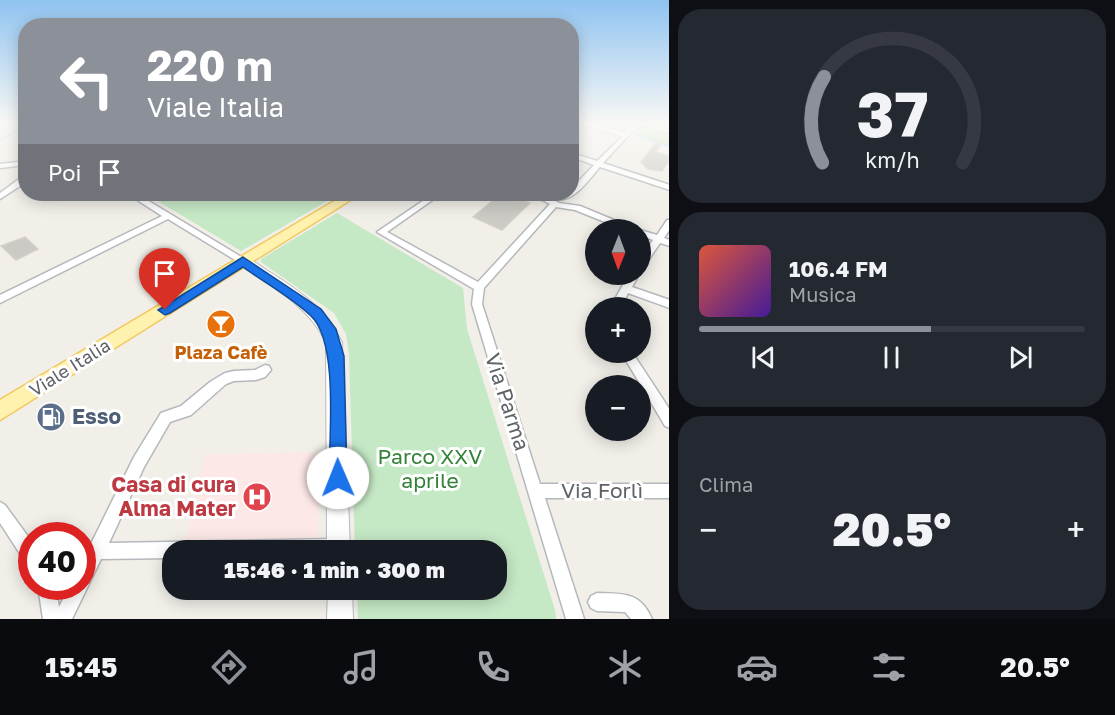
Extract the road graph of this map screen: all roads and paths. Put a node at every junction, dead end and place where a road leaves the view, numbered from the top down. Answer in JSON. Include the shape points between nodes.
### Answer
{"nodes":[{"id":1,"x":608,"y":153,"type":"edge"},
{"id":2,"x":579,"y":158,"type":"edge"},
{"id":3,"x":597,"y":164,"type":"junction"},
{"id":4,"x":18,"y":165,"type":"edge"},
{"id":5,"x":0,"y":166,"type":"edge"},
{"id":6,"x":18,"y":184,"type":"edge"},
{"id":7,"x":579,"y":184,"type":"edge"},
{"id":8,"x":669,"y":188,"type":"edge"},
{"id":9,"x":0,"y":197,"type":"edge"},
{"id":10,"x":143,"y":201,"type":"edge"},
{"id":11,"x":342,"y":201,"type":"edge"},
{"id":12,"x":426,"y":201,"type":"edge"},
{"id":13,"x":564,"y":201,"type":"edge"},
{"id":14,"x":168,"y":216,"type":"junction"},
{"id":15,"x":607,"y":219,"type":"edge"},
{"id":16,"x":669,"y":222,"type":"edge"},
{"id":17,"x":651,"y":236,"type":"edge"},
{"id":18,"x":659,"y":239,"type":"junction"},
{"id":19,"x":669,"y":243,"type":"edge"},
{"id":20,"x":651,"y":250,"type":"edge"},
{"id":21,"x":243,"y":261,"type":"junction"},
{"id":22,"x":635,"y":285,"type":"edge"},
{"id":23,"x":479,"y":287,"type":"junction"},
{"id":24,"x":0,"y":298,"type":"edge"},
{"id":25,"x":669,"y":304,"type":"edge"},
{"id":26,"x":633,"y":363,"type":"edge"},
{"id":27,"x":265,"y":370,"type":"dead end"},
{"id":28,"x":0,"y":411,"type":"edge"},
{"id":29,"x":669,"y":422,"type":"edge"},
{"id":30,"x":669,"y":490,"type":"edge"},
{"id":31,"x":535,"y":491,"type":"junction"},
{"id":32,"x":1,"y":514,"type":"edge"},
{"id":33,"x":18,"y":538,"type":"edge"},
{"id":34,"x":339,"y":540,"type":"edge"},
{"id":35,"x":96,"y":550,"type":"edge"},
{"id":36,"x":162,"y":557,"type":"edge"},
{"id":37,"x":96,"y":560,"type":"edge"},
{"id":38,"x":49,"y":600,"type":"edge"},
{"id":39,"x":72,"y":600,"type":"edge"},
{"id":40,"x":340,"y":600,"type":"edge"},
{"id":41,"x":582,"y":607,"type":"edge"},
{"id":42,"x":52,"y":619,"type":"edge"},
{"id":43,"x":62,"y":619,"type":"edge"},
{"id":44,"x":340,"y":619,"type":"edge"},
{"id":45,"x":644,"y":619,"type":"edge"}],
"edges":[{"from":1,"to":3,"type":"street"},
{"from":2,"to":3,"type":"street"},
{"from":3,"to":7,"type":"street"},
{"from":3,"to":8,"type":"street"},
{"from":4,"to":5,"type":"street"},
{"from":6,"to":9,"type":"street"},
{"from":10,"to":14,"type":"street"},
{"from":11,"to":21,"type":"main road","name":"Viale Italia"},
{"from":12,"to":23,"type":"street","via":[[381,232]]},
{"from":13,"to":15,"type":"street"},
{"from":13,"to":23,"type":"street"},
{"from":14,"to":21,"type":"street"},
{"from":14,"to":24,"type":"street"},
{"from":16,"to":18,"type":"street"},
{"from":17,"to":18,"type":"street"},
{"from":18,"to":19,"type":"street"},
{"from":18,"to":20,"type":"street"},
{"from":21,"to":28,"type":"main road","name":"Viale Italia"},
{"from":21,"to":34,"type":"street","via":[[316,312],[334,342]]},
{"from":22,"to":25,"type":"street"},
{"from":23,"to":31,"type":"street","name":"Via Parma","via":[[479,316]]},
{"from":26,"to":29,"type":"street"},
{"from":27,"to":35,"type":"street","via":[[257,377],[229,377],[193,406],[166,417]]},
{"from":30,"to":31,"type":"street","name":"Via Forlì"},
{"from":31,"to":41,"type":"street","name":"Via Parma"},
{"from":32,"to":33,"type":"street"},
{"from":36,"to":37,"type":"street"},
{"from":38,"to":42,"type":"street"},
{"from":39,"to":43,"type":"street"},
{"from":40,"to":44,"type":"street"},
{"from":41,"to":45,"type":"street","via":[[629,603]]}]}
